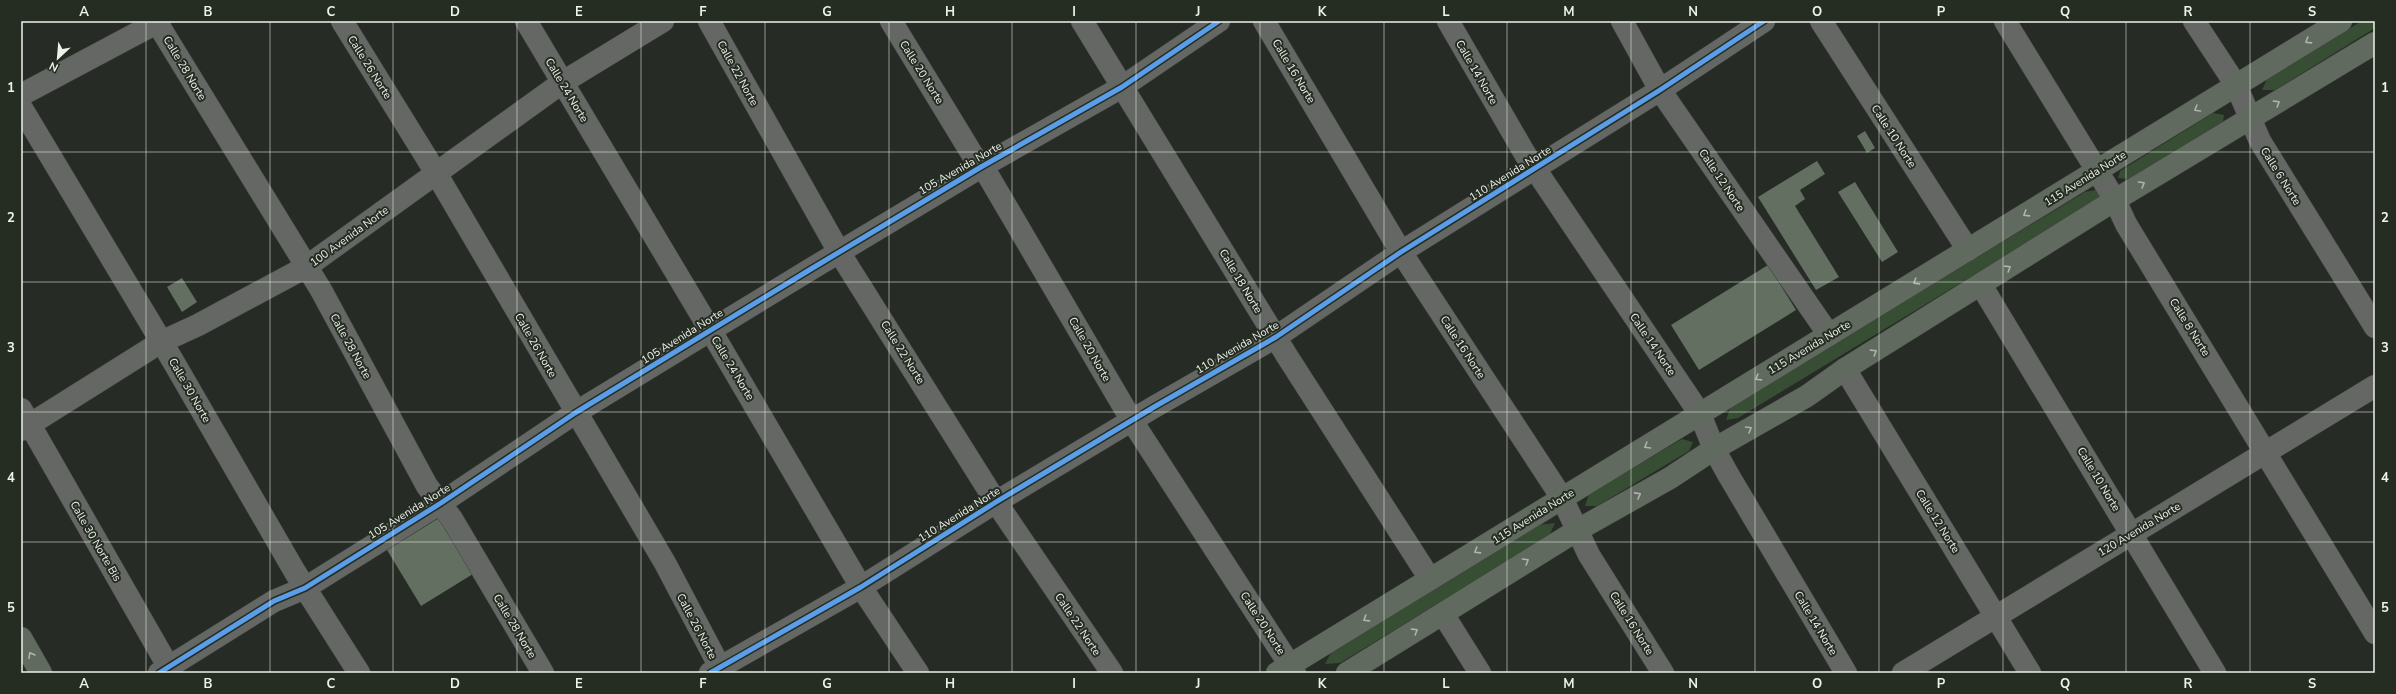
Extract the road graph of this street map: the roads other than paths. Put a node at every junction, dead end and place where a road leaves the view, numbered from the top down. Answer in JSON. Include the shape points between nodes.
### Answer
{"nodes":[{"id":1,"x":342,"y":21,"type":"edge"},
{"id":2,"x":526,"y":21,"type":"edge"},
{"id":3,"x":663,"y":21,"type":"edge"},
{"id":4,"x":709,"y":21,"type":"edge"},
{"id":5,"x":890,"y":21,"type":"edge"},
{"id":6,"x":1082,"y":21,"type":"edge"},
{"id":7,"x":1219,"y":21,"type":"edge"},
{"id":8,"x":1264,"y":21,"type":"edge"},
{"id":9,"x":1448,"y":21,"type":"edge"},
{"id":10,"x":1622,"y":21,"type":"edge"},
{"id":11,"x":1764,"y":21,"type":"edge"},
{"id":12,"x":1821,"y":21,"type":"edge"},
{"id":13,"x":2005,"y":21,"type":"edge"},
{"id":14,"x":2194,"y":21,"type":"edge"},
{"id":15,"x":2341,"y":21,"type":"edge"},
{"id":16,"x":158,"y":22,"type":"edge"},
{"id":17,"x":2375,"y":43,"type":"edge"},
{"id":18,"x":563,"y":82,"type":"junction"},
{"id":19,"x":2236,"y":86,"type":"junction"},
{"id":20,"x":1122,"y":87,"type":"junction"},
{"id":21,"x":1660,"y":90,"type":"junction"},
{"id":22,"x":21,"y":95,"type":"edge"},
{"id":23,"x":21,"y":107,"type":"edge"},
{"id":24,"x":2250,"y":119,"type":"junction"},
{"id":25,"x":981,"y":167,"type":"junction"},
{"id":26,"x":1536,"y":168,"type":"junction"},
{"id":27,"x":2098,"y":170,"type":"junction"},
{"id":28,"x":436,"y":173,"type":"junction"},
{"id":29,"x":2116,"y":200,"type":"junction"},
{"id":30,"x":1968,"y":250,"type":"junction"},
{"id":31,"x":839,"y":252,"type":"junction"},
{"id":32,"x":1401,"y":252,"type":"junction"},
{"id":33,"x":306,"y":267,"type":"junction"},
{"id":34,"x":1981,"y":285,"type":"junction"},
{"id":35,"x":2375,"y":327,"type":"edge"},
{"id":36,"x":711,"y":330,"type":"junction"},
{"id":37,"x":1829,"y":335,"type":"junction"},
{"id":38,"x":1276,"y":337,"type":"junction"},
{"id":39,"x":161,"y":342,"type":"junction"},
{"id":40,"x":1845,"y":369,"type":"junction"},
{"id":41,"x":2375,"y":386,"type":"edge"},
{"id":42,"x":575,"y":413,"type":"junction"},
{"id":43,"x":1700,"y":414,"type":"junction"},
{"id":44,"x":24,"y":421,"type":"edge"},
{"id":45,"x":1132,"y":421,"type":"junction"},
{"id":46,"x":1714,"y":449,"type":"junction"},
{"id":47,"x":2265,"y":452,"type":"junction"},
{"id":48,"x":1562,"y":498,"type":"junction"},
{"id":49,"x":996,"y":502,"type":"junction"},
{"id":50,"x":441,"y":503,"type":"junction"},
{"id":51,"x":1576,"y":531,"type":"junction"},
{"id":52,"x":2133,"y":534,"type":"junction"},
{"id":53,"x":1430,"y":579,"type":"junction"},
{"id":54,"x":861,"y":587,"type":"junction"},
{"id":55,"x":305,"y":588,"type":"junction"},
{"id":56,"x":1443,"y":614,"type":"junction"},
{"id":57,"x":1996,"y":615,"type":"junction"},
{"id":58,"x":2375,"y":633,"type":"edge"},
{"id":59,"x":21,"y":638,"type":"edge"},
{"id":60,"x":1287,"y":670,"type":"edge"},
{"id":61,"x":166,"y":671,"type":"edge"},
{"id":62,"x":718,"y":671,"type":"edge"},
{"id":63,"x":41,"y":673,"type":"edge"},
{"id":64,"x":359,"y":673,"type":"edge"},
{"id":65,"x":543,"y":673,"type":"edge"},
{"id":66,"x":918,"y":673,"type":"edge"},
{"id":67,"x":1112,"y":673,"type":"edge"},
{"id":68,"x":1346,"y":673,"type":"edge"},
{"id":69,"x":1480,"y":673,"type":"edge"},
{"id":70,"x":1663,"y":673,"type":"edge"},
{"id":71,"x":1846,"y":673,"type":"edge"},
{"id":72,"x":1903,"y":673,"type":"edge"},
{"id":73,"x":2030,"y":673,"type":"edge"},
{"id":74,"x":2216,"y":673,"type":"edge"}],
"edges":[{"from":1,"to":28,"type":"street","name":"Calle 26 Norte"},
{"from":2,"to":18,"type":"street","name":"Calle 24 Norte"},
{"from":3,"to":18,"type":"street","name":"100 Avenida Norte"},
{"from":4,"to":31,"type":"street","name":"Calle 22 Norte"},
{"from":5,"to":25,"type":"street","name":"Calle 20 Norte"},
{"from":6,"to":20,"type":"street","name":"Calle 18 Norte"},
{"from":7,"to":20,"type":"street","name":"105 Avenida Norte"},
{"from":8,"to":32,"type":"street","name":"Calle 16 Norte"},
{"from":9,"to":26,"type":"street","name":"Calle 14 Norte","via":[[1525,154]]},
{"from":10,"to":21,"type":"street","name":"Calle 12 Norte"},
{"from":11,"to":21,"type":"street","name":"110 Avenida Norte"},
{"from":12,"to":30,"type":"street","name":"Calle 10 Norte"},
{"from":13,"to":27,"type":"street","name":"Calle 8 Norte"},
{"from":14,"to":19,"type":"street","name":"Calle 6 Norte"},
{"from":15,"to":19,"type":"main road","name":"115 Avenida Norte","one_way":true},
{"from":16,"to":22,"type":"street"},
{"from":16,"to":33,"type":"street","name":"Calle 28 Norte"},
{"from":24,"to":17,"type":"main road","one_way":true},
{"from":18,"to":28,"type":"street","name":"100 Avenida Norte"},
{"from":18,"to":36,"type":"street","name":"Calle 24 Norte"},
{"from":19,"to":24,"type":"street","name":"Calle 6 Norte"},
{"from":19,"to":27,"type":"main road","name":"115 Avenida Norte","one_way":true},
{"from":20,"to":25,"type":"street","name":"105 Avenida Norte"},
{"from":20,"to":38,"type":"street","name":"Calle 18 Norte"},
{"from":21,"to":26,"type":"street","name":"110 Avenida Norte"},
{"from":21,"to":37,"type":"street","name":"Calle 12 Norte"},
{"from":23,"to":39,"type":"street","name":"Calle 30 Norte"},
{"from":29,"to":24,"type":"main road","one_way":true},
{"from":24,"to":35,"type":"street","name":"Calle 6 Norte","via":[[2260,141]]},
{"from":25,"to":31,"type":"street","name":"105 Avenida Norte"},
{"from":25,"to":45,"type":"street","name":"Calle 20 Norte"},
{"from":26,"to":32,"type":"street","name":"110 Avenida Norte"},
{"from":26,"to":43,"type":"street","name":"Calle 14 Norte"},
{"from":27,"to":29,"type":"street","name":"Calle 8 Norte"},
{"from":27,"to":30,"type":"main road","name":"115 Avenida Norte","one_way":true},
{"from":28,"to":33,"type":"street","name":"100 Avenida Norte"},
{"from":28,"to":42,"type":"street","name":"Calle 26 Norte"},
{"from":34,"to":29,"type":"main road","one_way":true},
{"from":29,"to":47,"type":"street","name":"Calle 8 Norte","via":[[2126,224]]},
{"from":30,"to":37,"type":"main road","name":"115 Avenida Norte","one_way":true},
{"from":31,"to":36,"type":"street","name":"105 Avenida Norte"},
{"from":31,"to":49,"type":"street","name":"Calle 22 Norte"},
{"from":32,"to":38,"type":"street","name":"110 Avenida Norte"},
{"from":32,"to":48,"type":"street","name":"Calle 16 Norte"},
{"from":33,"to":39,"type":"street","name":"100 Avenida Norte"},
{"from":33,"to":50,"type":"street","name":"Calle 28 Norte","via":[[427,486]]},
{"from":40,"to":34,"type":"main road","one_way":true},
{"from":34,"to":52,"type":"street","name":"Calle 10 Norte"},
{"from":36,"to":42,"type":"street","name":"105 Avenida Norte"},
{"from":36,"to":54,"type":"street","name":"Calle 24 Norte"},
{"from":37,"to":43,"type":"main road","name":"115 Avenida Norte","one_way":true},
{"from":38,"to":45,"type":"street","name":"110 Avenida Norte"},
{"from":38,"to":53,"type":"street","name":"Calle 18 Norte"},
{"from":39,"to":44,"type":"street","name":"100 Avenida Norte"},
{"from":39,"to":55,"type":"street","name":"Calle 30 Norte"},
{"from":46,"to":40,"type":"main road","one_way":true,"via":[[1807,396]]},
{"from":40,"to":57,"type":"street","name":"Calle 12 Norte"},
{"from":41,"to":47,"type":"street","name":"120 Avenida Norte"},
{"from":42,"to":50,"type":"street","name":"105 Avenida Norte"},
{"from":42,"to":62,"type":"street","name":"Calle 26 Norte","via":[[664,564]]},
{"from":43,"to":46,"type":"street","name":"Calle 14 Norte"},
{"from":43,"to":48,"type":"main road","name":"115 Avenida Norte","one_way":true},
{"from":44,"to":61,"type":"street","name":"Calle 30 Norte Bis"},
{"from":45,"to":49,"type":"street","name":"110 Avenida Norte"},
{"from":45,"to":60,"type":"street","name":"Calle 20 Norte"},
{"from":51,"to":46,"type":"main road","one_way":true,"via":[[1670,478]]},
{"from":46,"to":71,"type":"street","name":"Calle 14 Norte"},
{"from":47,"to":52,"type":"street","name":"120 Avenida Norte"},
{"from":47,"to":58,"type":"street","name":"Calle 8 Norte"},
{"from":48,"to":51,"type":"street","name":"Calle 16 Norte"},
{"from":48,"to":53,"type":"main road","name":"115 Avenida Norte","one_way":true},
{"from":49,"to":54,"type":"street","name":"110 Avenida Norte"},
{"from":49,"to":67,"type":"street","name":"Calle 22 Norte"},
{"from":50,"to":55,"type":"street","name":"105 Avenida Norte"},
{"from":50,"to":65,"type":"street","name":"Calle 28 Norte"},
{"from":56,"to":51,"type":"main road","one_way":true},
{"from":51,"to":70,"type":"street","name":"Calle 16 Norte"},
{"from":52,"to":57,"type":"street","name":"120 Avenida Norte"},
{"from":52,"to":74,"type":"street","name":"Calle 10 Norte"},
{"from":53,"to":60,"type":"main road","name":"115 Avenida Norte","one_way":true},
{"from":54,"to":62,"type":"street","name":"110 Avenida Norte"},
{"from":54,"to":66,"type":"street","name":"Calle 24 Norte"},
{"from":55,"to":61,"type":"street","name":"105 Avenida Norte","via":[[274,601]]},
{"from":55,"to":64,"type":"street","name":"Calle 30 Norte"},
{"from":68,"to":56,"type":"main road","one_way":true},
{"from":56,"to":69,"type":"street"},
{"from":57,"to":72,"type":"street","name":"120 Avenida Norte"},
{"from":57,"to":73,"type":"street","name":"Calle 12 Norte"},
{"from":63,"to":59,"type":"main road","one_way":true}]}
